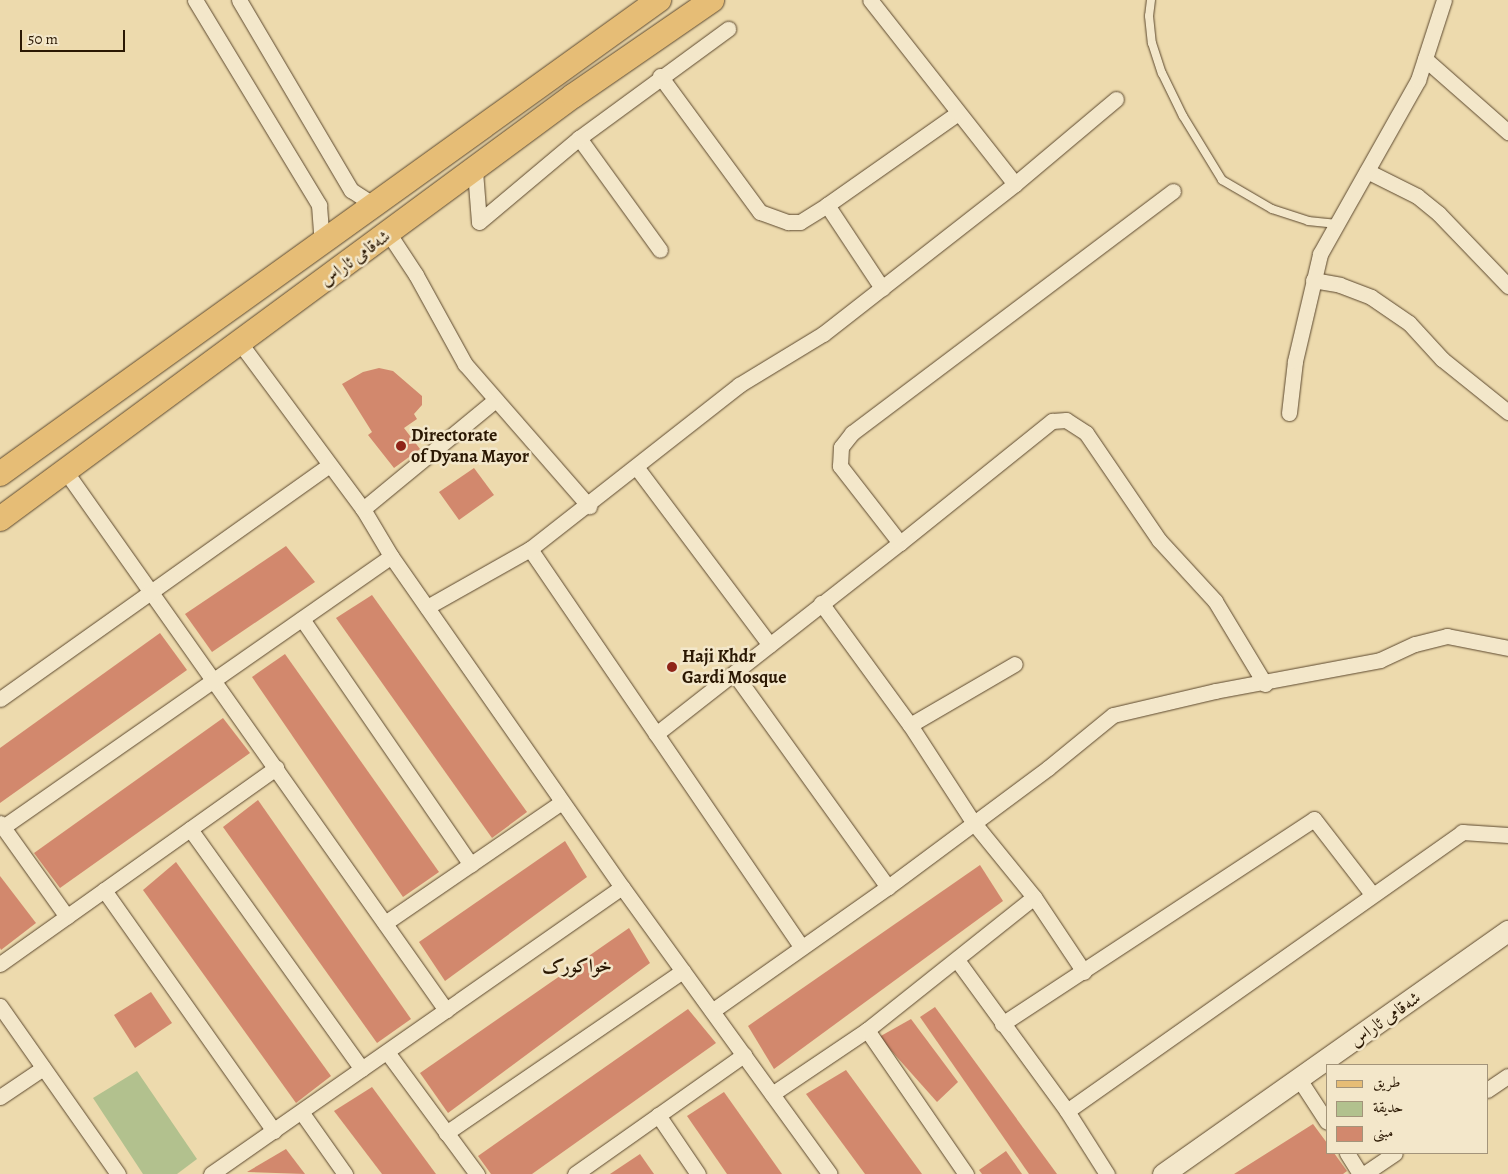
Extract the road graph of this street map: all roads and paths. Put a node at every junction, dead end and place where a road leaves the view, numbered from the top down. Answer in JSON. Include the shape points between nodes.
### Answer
{"nodes":[{"id":1,"x":196,"y":0,"type":"edge"},
{"id":2,"x":239,"y":0,"type":"edge"},
{"id":3,"x":659,"y":0,"type":"edge"},
{"id":4,"x":712,"y":0,"type":"edge"},
{"id":5,"x":870,"y":0,"type":"edge"},
{"id":6,"x":1151,"y":0,"type":"edge"},
{"id":7,"x":1444,"y":0,"type":"edge"},
{"id":8,"x":728,"y":29,"type":"dead end"},
{"id":9,"x":581,"y":58,"type":"junction"},
{"id":10,"x":1425,"y":59,"type":"junction"},
{"id":11,"x":660,"y":76,"type":"junction"},
{"id":12,"x":573,"y":96,"type":"junction"},
{"id":13,"x":1116,"y":99,"type":"dead end"},
{"id":14,"x":958,"y":113,"type":"junction"},
{"id":15,"x":1508,"y":132,"type":"edge"},
{"id":16,"x":579,"y":138,"type":"junction"},
{"id":17,"x":1367,"y":171,"type":"junction"},
{"id":18,"x":474,"y":172,"type":"junction"},
{"id":19,"x":1015,"y":184,"type":"junction"},
{"id":20,"x":1173,"y":191,"type":"dead end"},
{"id":21,"x":827,"y":205,"type":"junction"},
{"id":22,"x":376,"y":206,"type":"junction"},
{"id":23,"x":1335,"y":224,"type":"junction"},
{"id":24,"x":388,"y":234,"type":"junction"},
{"id":25,"x":322,"y":245,"type":"junction"},
{"id":26,"x":660,"y":250,"type":"dead end"},
{"id":27,"x":1312,"y":280,"type":"junction"},
{"id":28,"x":1508,"y":286,"type":"edge"},
{"id":29,"x":882,"y":288,"type":"junction"},
{"id":30,"x":240,"y":343,"type":"junction"},
{"id":31,"x":494,"y":401,"type":"junction"},
{"id":32,"x":1508,"y":412,"type":"edge"},
{"id":33,"x":1289,"y":413,"type":"dead end"},
{"id":34,"x":328,"y":466,"type":"junction"},
{"id":35,"x":637,"y":468,"type":"junction"},
{"id":36,"x":66,"y":472,"type":"junction"},
{"id":37,"x":0,"y":476,"type":"edge"},
{"id":38,"x":21,"y":504,"type":"junction"},
{"id":39,"x":589,"y":506,"type":"junction"},
{"id":40,"x":362,"y":509,"type":"junction"},
{"id":41,"x":0,"y":519,"type":"edge"},
{"id":42,"x":900,"y":543,"type":"junction"},
{"id":43,"x":530,"y":549,"type":"junction"},
{"id":44,"x":391,"y":556,"type":"junction"},
{"id":45,"x":151,"y":592,"type":"junction"},
{"id":46,"x":821,"y":603,"type":"junction"},
{"id":47,"x":427,"y":608,"type":"junction"},
{"id":48,"x":302,"y":619,"type":"junction"},
{"id":49,"x":770,"y":645,"type":"junction"},
{"id":50,"x":1508,"y":648,"type":"edge"},
{"id":51,"x":1016,"y":664,"type":"dead end"},
{"id":52,"x":734,"y":673,"type":"junction"},
{"id":53,"x":214,"y":680,"type":"junction"},
{"id":54,"x":1265,"y":684,"type":"junction"},
{"id":55,"x":0,"y":699,"type":"edge"},
{"id":56,"x":910,"y":726,"type":"junction"},
{"id":57,"x":656,"y":734,"type":"junction"},
{"id":58,"x":276,"y":768,"type":"junction"},
{"id":59,"x":562,"y":802,"type":"junction"},
{"id":60,"x":973,"y":822,"type":"junction"},
{"id":61,"x":1,"y":825,"type":"edge"},
{"id":62,"x":190,"y":829,"type":"junction"},
{"id":63,"x":1508,"y":835,"type":"edge"},
{"id":64,"x":471,"y":864,"type":"junction"},
{"id":65,"x":622,"y":887,"type":"junction"},
{"id":66,"x":888,"y":887,"type":"junction"},
{"id":67,"x":104,"y":890,"type":"junction"},
{"id":68,"x":1372,"y":894,"type":"junction"},
{"id":69,"x":1034,"y":897,"type":"junction"},
{"id":70,"x":67,"y":917,"type":"junction"},
{"id":71,"x":385,"y":923,"type":"junction"},
{"id":72,"x":1508,"y":931,"type":"edge"},
{"id":73,"x":801,"y":948,"type":"junction"},
{"id":74,"x":957,"y":960,"type":"junction"},
{"id":75,"x":0,"y":964,"type":"edge"},
{"id":76,"x":682,"y":971,"type":"junction"},
{"id":77,"x":1084,"y":972,"type":"junction"},
{"id":78,"x":0,"y":1006,"type":"edge"},
{"id":79,"x":446,"y":1010,"type":"junction"},
{"id":80,"x":712,"y":1010,"type":"junction"},
{"id":81,"x":1002,"y":1024,"type":"junction"},
{"id":82,"x":867,"y":1030,"type":"junction"},
{"id":83,"x":387,"y":1052,"type":"junction"},
{"id":84,"x":744,"y":1055,"type":"junction"},
{"id":85,"x":44,"y":1068,"type":"junction"},
{"id":86,"x":362,"y":1070,"type":"junction"},
{"id":87,"x":1508,"y":1076,"type":"edge"},
{"id":88,"x":1299,"y":1080,"type":"junction"},
{"id":89,"x":1488,"y":1089,"type":"edge"},
{"id":90,"x":772,"y":1094,"type":"junction"},
{"id":91,"x":0,"y":1097,"type":"edge"},
{"id":92,"x":1067,"y":1111,"type":"junction"},
{"id":93,"x":302,"y":1113,"type":"junction"},
{"id":94,"x":658,"y":1116,"type":"junction"},
{"id":95,"x":1326,"y":1120,"type":"edge"},
{"id":96,"x":274,"y":1131,"type":"junction"},
{"id":97,"x":446,"y":1133,"type":"junction"},
{"id":98,"x":1348,"y":1154,"type":"edge"},
{"id":99,"x":1393,"y":1154,"type":"edge"},
{"id":100,"x":214,"y":1173,"type":"edge"},
{"id":101,"x":118,"y":1174,"type":"edge"},
{"id":102,"x":345,"y":1174,"type":"edge"},
{"id":103,"x":476,"y":1174,"type":"edge"},
{"id":104,"x":575,"y":1174,"type":"edge"},
{"id":105,"x":698,"y":1174,"type":"edge"},
{"id":106,"x":830,"y":1174,"type":"edge"},
{"id":107,"x":966,"y":1174,"type":"edge"},
{"id":108,"x":1107,"y":1174,"type":"edge"},
{"id":109,"x":1163,"y":1174,"type":"edge"},
{"id":110,"x":1362,"y":1174,"type":"edge"}],
"edges":[{"from":1,"to":25,"type":"street","via":[[319,205]]},
{"from":2,"to":22,"type":"street","via":[[351,190]]},
{"from":3,"to":9,"type":"main road","name":"شەقامی ئاراس"},
{"from":4,"to":12,"type":"main road","name":"شەقامی ئاراس"},
{"from":5,"to":14,"type":"street"},
{"from":6,"to":23,"type":"lane","via":[[1152,43],[1162,73],[1183,116],[1222,180],[1272,209],[1308,222]]},
{"from":7,"to":10,"type":"street"},
{"from":8,"to":11,"type":"street"},
{"from":9,"to":12,"type":"main road","via":[[585,70]]},
{"from":9,"to":22,"type":"main road","name":"شەقامی ئاراس"},
{"from":10,"to":15,"type":"street"},
{"from":10,"to":17,"type":"street","via":[[1418,80]]},
{"from":11,"to":16,"type":"street"},
{"from":11,"to":21,"type":"street","via":[[760,212],[777,220],[800,222]]},
{"from":12,"to":18,"type":"main road","name":"شەقامی ئاراس"},
{"from":13,"to":19,"type":"street"},
{"from":14,"to":19,"type":"street"},
{"from":14,"to":21,"type":"street"},
{"from":16,"to":18,"type":"street","via":[[479,222]]},
{"from":16,"to":26,"type":"street"},
{"from":17,"to":23,"type":"street"},
{"from":17,"to":28,"type":"street","via":[[1417,196],[1439,214]]},
{"from":18,"to":24,"type":"main road","name":"شەقامی ئاراس"},
{"from":19,"to":29,"type":"street"},
{"from":20,"to":42,"type":"street","via":[[852,433],[841,447],[840,466]]},
{"from":21,"to":29,"type":"street"},
{"from":22,"to":25,"type":"main road","name":"شەقامی ئاراس"},
{"from":23,"to":27,"type":"street"},
{"from":24,"to":30,"type":"main road","name":"شەقامی ئاراس"},
{"from":24,"to":31,"type":"street","via":[[416,275],[466,364]]},
{"from":25,"to":37,"type":"main road","name":"شەقامی ئاراس"},
{"from":27,"to":32,"type":"street","via":[[1340,284],[1379,302],[1409,323],[1442,359]]},
{"from":27,"to":33,"type":"street","via":[[1295,361]]},
{"from":29,"to":35,"type":"street","via":[[822,334],[739,384]]},
{"from":30,"to":34,"type":"street"},
{"from":30,"to":36,"type":"main road","name":"شەقامی ئاراس"},
{"from":31,"to":39,"type":"street"},
{"from":31,"to":40,"type":"street"},
{"from":34,"to":40,"type":"street"},
{"from":34,"to":45,"type":"street"},
{"from":35,"to":39,"type":"street"},
{"from":35,"to":49,"type":"street"},
{"from":36,"to":38,"type":"main road","name":"شەقامی ئاراس"},
{"from":36,"to":45,"type":"street"},
{"from":37,"to":38,"type":"main road"},
{"from":38,"to":41,"type":"main road","name":"شەقامی ئاراس"},
{"from":39,"to":43,"type":"street"},
{"from":40,"to":44,"type":"street"},
{"from":42,"to":46,"type":"street"},
{"from":42,"to":54,"type":"street","via":[[1052,421],[1066,420],[1086,433],[1159,540],[1215,601]]},
{"from":43,"to":47,"type":"street"},
{"from":43,"to":57,"type":"street"},
{"from":44,"to":47,"type":"street"},
{"from":44,"to":48,"type":"street"},
{"from":45,"to":53,"type":"street"},
{"from":45,"to":55,"type":"street"},
{"from":46,"to":49,"type":"street"},
{"from":46,"to":56,"type":"street"},
{"from":47,"to":59,"type":"street"},
{"from":48,"to":53,"type":"street"},
{"from":48,"to":64,"type":"street"},
{"from":49,"to":52,"type":"street"},
{"from":50,"to":54,"type":"street","via":[[1447,636],[1415,644],[1380,660]]},
{"from":51,"to":56,"type":"street"},
{"from":52,"to":57,"type":"street"},
{"from":52,"to":66,"type":"street"},
{"from":53,"to":58,"type":"street"},
{"from":53,"to":61,"type":"street"},
{"from":54,"to":60,"type":"street","via":[[1215,691],[1113,714],[1048,768]]},
{"from":56,"to":60,"type":"street"},
{"from":57,"to":73,"type":"street"},
{"from":58,"to":62,"type":"street"},
{"from":58,"to":71,"type":"street"},
{"from":59,"to":64,"type":"street"},
{"from":59,"to":65,"type":"street"},
{"from":60,"to":66,"type":"street"},
{"from":60,"to":69,"type":"street"},
{"from":61,"to":70,"type":"street"},
{"from":62,"to":67,"type":"street"},
{"from":62,"to":86,"type":"street"},
{"from":63,"to":68,"type":"street","via":[[1462,832]]},
{"from":64,"to":71,"type":"street"},
{"from":65,"to":76,"type":"street"},
{"from":65,"to":79,"type":"street"},
{"from":66,"to":73,"type":"street"},
{"from":67,"to":70,"type":"street"},
{"from":67,"to":96,"type":"street"},
{"from":68,"to":77,"type":"street","via":[[1314,819]]},
{"from":68,"to":92,"type":"street"},
{"from":69,"to":74,"type":"street"},
{"from":69,"to":77,"type":"street"},
{"from":70,"to":75,"type":"street"},
{"from":71,"to":79,"type":"street"},
{"from":72,"to":88,"type":"street","name":"شەقامی ئاراس"},
{"from":73,"to":80,"type":"street"},
{"from":74,"to":81,"type":"street"},
{"from":74,"to":82,"type":"street"},
{"from":76,"to":80,"type":"street"},
{"from":76,"to":97,"type":"street"},
{"from":77,"to":81,"type":"street"},
{"from":78,"to":85,"type":"street"},
{"from":79,"to":83,"type":"street"},
{"from":80,"to":84,"type":"street"},
{"from":81,"to":92,"type":"street"},
{"from":82,"to":90,"type":"street"},
{"from":82,"to":107,"type":"street"},
{"from":83,"to":86,"type":"street"},
{"from":83,"to":97,"type":"street"},
{"from":84,"to":90,"type":"street"},
{"from":84,"to":94,"type":"street"},
{"from":85,"to":91,"type":"street"},
{"from":85,"to":101,"type":"street"},
{"from":86,"to":93,"type":"street"},
{"from":87,"to":89,"type":"street"},
{"from":88,"to":95,"type":"street"},
{"from":88,"to":109,"type":"street","name":"شەقامی ئاراس"},
{"from":90,"to":106,"type":"street"},
{"from":92,"to":108,"type":"street"},
{"from":93,"to":96,"type":"street"},
{"from":93,"to":102,"type":"street"},
{"from":94,"to":104,"type":"street"},
{"from":94,"to":105,"type":"street"},
{"from":96,"to":100,"type":"street"},
{"from":97,"to":103,"type":"street"},
{"from":98,"to":110,"type":"street"},
{"from":99,"to":110,"type":"street"}]}
